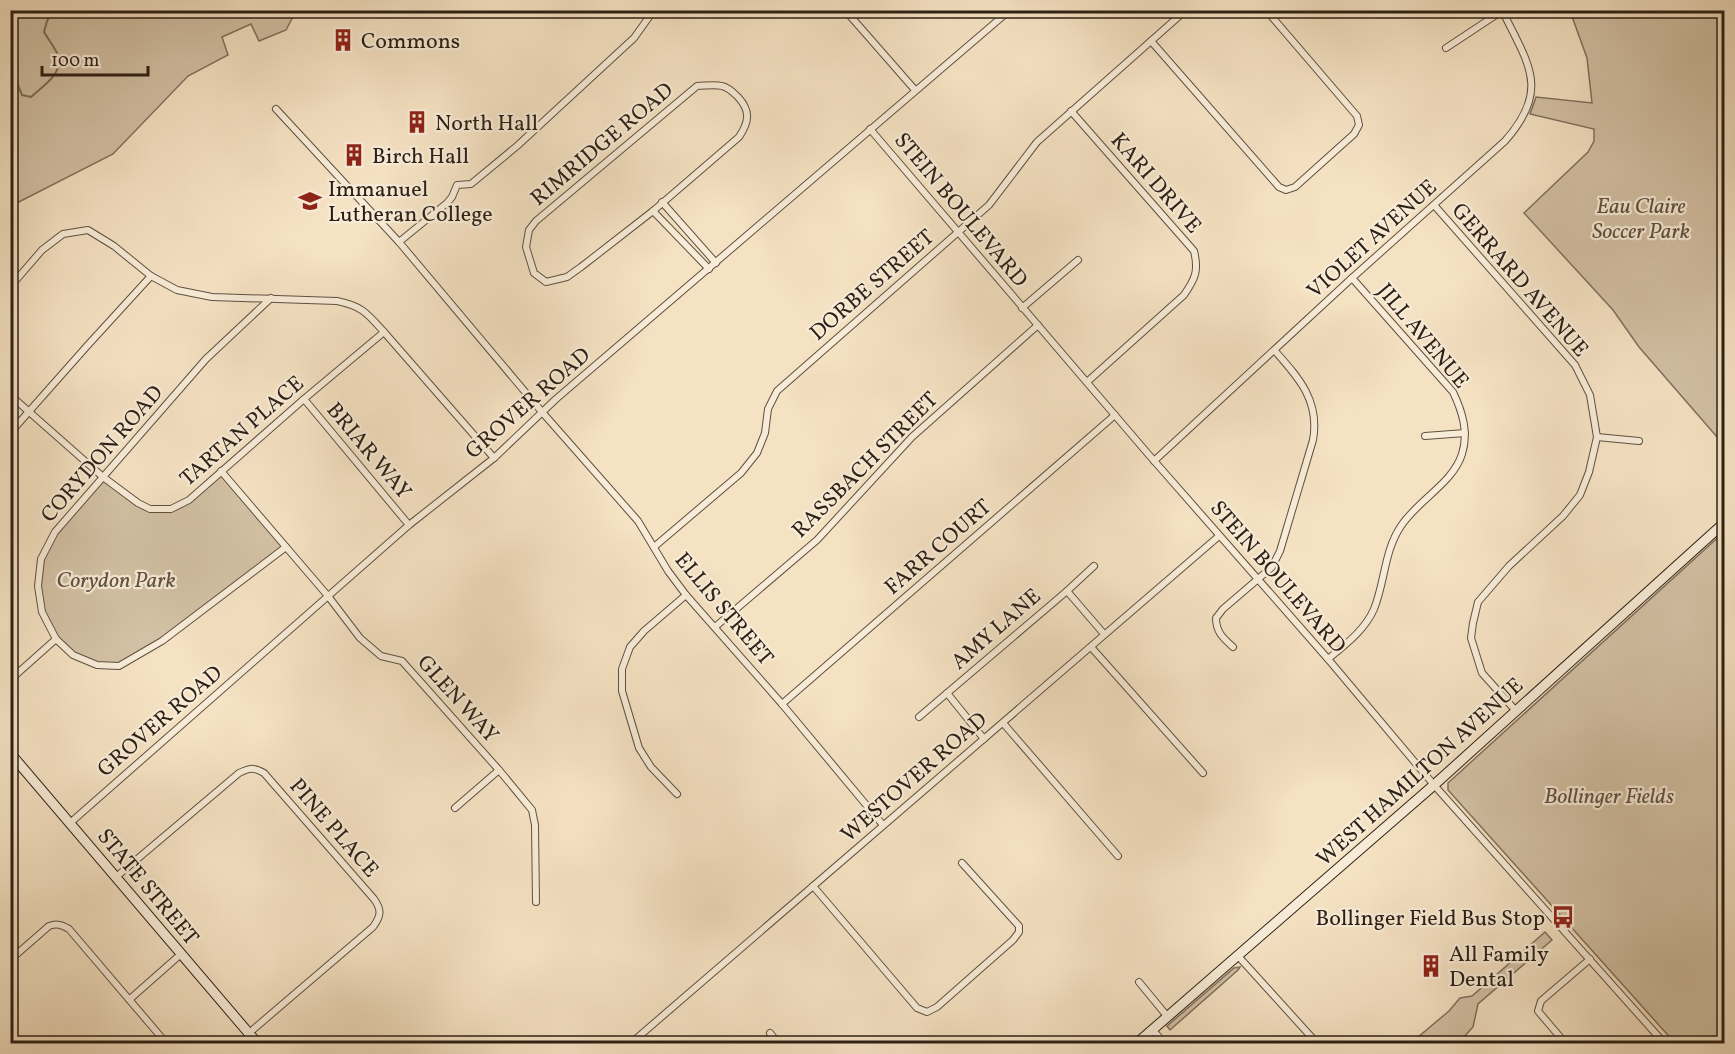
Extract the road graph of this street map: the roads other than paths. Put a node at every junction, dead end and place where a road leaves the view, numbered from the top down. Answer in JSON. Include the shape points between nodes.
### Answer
{"nodes":[{"id":1,"x":654,"y":10,"type":"edge"},
{"id":2,"x":844,"y":10,"type":"edge"},
{"id":3,"x":1010,"y":10,"type":"edge"},
{"id":4,"x":1186,"y":10,"type":"edge"},
{"id":5,"x":1266,"y":10,"type":"edge"},
{"id":6,"x":1502,"y":11,"type":"edge"},
{"id":7,"x":1002,"y":13,"type":"edge"},
{"id":8,"x":1152,"y":41,"type":"junction"},
{"id":9,"x":1446,"y":48,"type":"dead end"},
{"id":10,"x":915,"y":90,"type":"junction"},
{"id":11,"x":276,"y":109,"type":"dead end"},
{"id":12,"x":1071,"y":111,"type":"junction"},
{"id":13,"x":870,"y":129,"type":"junction"},
{"id":14,"x":662,"y":202,"type":"junction"},
{"id":15,"x":1434,"y":205,"type":"junction"},
{"id":16,"x":653,"y":211,"type":"junction"},
{"id":17,"x":958,"y":232,"type":"junction"},
{"id":18,"x":399,"y":242,"type":"junction"},
{"id":19,"x":1078,"y":260,"type":"dead end"},
{"id":20,"x":716,"y":263,"type":"junction"},
{"id":21,"x":709,"y":269,"type":"junction"},
{"id":22,"x":151,"y":276,"type":"junction"},
{"id":23,"x":1352,"y":278,"type":"junction"},
{"id":24,"x":10,"y":287,"type":"edge"},
{"id":25,"x":271,"y":298,"type":"junction"},
{"id":26,"x":1022,"y":308,"type":"junction"},
{"id":27,"x":1038,"y":325,"type":"junction"},
{"id":28,"x":384,"y":332,"type":"junction"},
{"id":29,"x":1275,"y":351,"type":"junction"},
{"id":30,"x":1087,"y":381,"type":"junction"},
{"id":31,"x":10,"y":395,"type":"edge"},
{"id":32,"x":304,"y":399,"type":"junction"},
{"id":33,"x":30,"y":412,"type":"junction"},
{"id":34,"x":542,"y":412,"type":"junction"},
{"id":35,"x":1115,"y":415,"type":"junction"},
{"id":36,"x":10,"y":433,"type":"edge"},
{"id":37,"x":1465,"y":433,"type":"junction"},
{"id":38,"x":1425,"y":436,"type":"dead end"},
{"id":39,"x":1597,"y":437,"type":"junction"},
{"id":40,"x":1639,"y":441,"type":"dead end"},
{"id":41,"x":494,"y":458,"type":"junction"},
{"id":42,"x":1154,"y":461,"type":"junction"},
{"id":43,"x":221,"y":471,"type":"junction"},
{"id":44,"x":103,"y":477,"type":"junction"},
{"id":45,"x":1725,"y":523,"type":"edge"},
{"id":46,"x":409,"y":525,"type":"junction"},
{"id":47,"x":1219,"y":536,"type":"junction"},
{"id":48,"x":286,"y":547,"type":"junction"},
{"id":49,"x":654,"y":547,"type":"junction"},
{"id":50,"x":1094,"y":566,"type":"dead end"},
{"id":51,"x":1259,"y":579,"type":"junction"},
{"id":52,"x":1067,"y":591,"type":"junction"},
{"id":53,"x":686,"y":595,"type":"junction"},
{"id":54,"x":328,"y":596,"type":"junction"},
{"id":55,"x":715,"y":627,"type":"junction"},
{"id":56,"x":1104,"y":634,"type":"junction"},
{"id":57,"x":56,"y":639,"type":"junction"},
{"id":58,"x":1091,"y":647,"type":"junction"},
{"id":59,"x":1233,"y":647,"type":"dead end"},
{"id":60,"x":1328,"y":659,"type":"junction"},
{"id":61,"x":10,"y":680,"type":"edge"},
{"id":62,"x":947,"y":693,"type":"junction"},
{"id":63,"x":782,"y":704,"type":"junction"},
{"id":64,"x":1516,"y":711,"type":"junction"},
{"id":65,"x":919,"y":717,"type":"dead end"},
{"id":66,"x":1003,"y":723,"type":"junction"},
{"id":67,"x":984,"y":738,"type":"junction"},
{"id":68,"x":10,"y":753,"type":"edge"},
{"id":69,"x":499,"y":770,"type":"junction"},
{"id":70,"x":1203,"y":773,"type":"dead end"},
{"id":71,"x":1434,"y":785,"type":"junction"},
{"id":72,"x":676,"y":794,"type":"dead end"},
{"id":73,"x":455,"y":808,"type":"dead end"},
{"id":74,"x":70,"y":823,"type":"junction"},
{"id":75,"x":883,"y":825,"type":"junction"},
{"id":76,"x":1118,"y":856,"type":"dead end"},
{"id":77,"x":962,"y":863,"type":"dead end"},
{"id":78,"x":116,"y":877,"type":"junction"},
{"id":79,"x":813,"y":886,"type":"junction"},
{"id":80,"x":536,"y":902,"type":"dead end"},
{"id":81,"x":181,"y":954,"type":"junction"},
{"id":82,"x":1238,"y":956,"type":"junction"},
{"id":83,"x":1590,"y":959,"type":"junction"},
{"id":84,"x":10,"y":960,"type":"edge"},
{"id":85,"x":1139,"y":982,"type":"dead end"},
{"id":86,"x":130,"y":999,"type":"junction"},
{"id":87,"x":1167,"y":1016,"type":"junction"},
{"id":88,"x":1152,"y":1029,"type":"junction"},
{"id":89,"x":249,"y":1033,"type":"junction"},
{"id":90,"x":770,"y":1033,"type":"dead end"},
{"id":91,"x":1315,"y":1041,"type":"dead end"},
{"id":92,"x":166,"y":1044,"type":"edge"},
{"id":93,"x":258,"y":1044,"type":"edge"},
{"id":94,"x":630,"y":1044,"type":"edge"},
{"id":95,"x":779,"y":1044,"type":"edge"},
{"id":96,"x":1136,"y":1044,"type":"edge"},
{"id":97,"x":1165,"y":1044,"type":"edge"},
{"id":98,"x":1566,"y":1044,"type":"edge"},
{"id":99,"x":1665,"y":1044,"type":"edge"}],
"edges":[{"from":1,"to":18,"type":"street","via":[[634,38],[517,146],[471,184],[457,185],[447,203]]},
{"from":2,"to":10,"type":"street"},
{"from":3,"to":7,"type":"street","name":"GROVER ROAD"},
{"from":4,"to":8,"type":"street","name":"DORBE STREET"},
{"from":5,"to":8,"type":"street","via":[[1357,116],[1359,125],[1354,135],[1295,188],[1278,187]]},
{"from":6,"to":9,"type":"street"},
{"from":6,"to":15,"type":"street","name":"VIOLET AVENUE","via":[[1529,69],[1532,81],[1528,106],[1505,141]]},
{"from":7,"to":10,"type":"street","name":"GROVER ROAD"},
{"from":8,"to":12,"type":"street","name":"DORBE STREET"},
{"from":10,"to":13,"type":"street","name":"GROVER ROAD"},
{"from":11,"to":18,"type":"street","name":"ELLIS STREET"},
{"from":12,"to":17,"type":"street","name":"DORBE STREET","via":[[1037,142],[989,205]]},
{"from":12,"to":30,"type":"street","name":"KARI DRIVE","via":[[1194,251],[1196,261],[1193,283],[1184,295]]},
{"from":13,"to":17,"type":"street","name":"STEIN BOULEVARD"},
{"from":13,"to":20,"type":"street","name":"GROVER ROAD"},
{"from":14,"to":16,"type":"street","name":"RIMRIDGE ROAD"},
{"from":14,"to":16,"type":"street","name":"RIMRIDGE ROAD","via":[[739,137],[746,126],[744,104],[723,86],[697,86],[536,221],[526,247],[534,273],[546,282],[567,277]]},
{"from":14,"to":20,"type":"street"},
{"from":15,"to":23,"type":"street","name":"VIOLET AVENUE"},
{"from":15,"to":39,"type":"street","name":"GERRARD AVENUE","via":[[1575,365],[1590,396]]},
{"from":16,"to":21,"type":"street"},
{"from":17,"to":26,"type":"street","name":"STEIN BOULEVARD"},
{"from":17,"to":49,"type":"street","name":"DORBE STREET","via":[[777,391],[757,453],[741,473]]},
{"from":18,"to":34,"type":"street","name":"ELLIS STREET"},
{"from":19,"to":26,"type":"street"},
{"from":20,"to":21,"type":"street","name":"GROVER ROAD"},
{"from":21,"to":34,"type":"street","name":"GROVER ROAD"},
{"from":22,"to":24,"type":"street","via":[[88,231],[63,234],[42,250]]},
{"from":22,"to":25,"type":"street","via":[[177,290],[212,297]]},
{"from":22,"to":33,"type":"street"},
{"from":23,"to":29,"type":"street","name":"VIOLET AVENUE"},
{"from":23,"to":37,"type":"street","name":"JILL AVENUE","via":[[1453,392],[1462,411]]},
{"from":25,"to":28,"type":"street","via":[[353,304]]},
{"from":25,"to":44,"type":"street","name":"CORYDON ROAD","via":[[206,359]]},
{"from":26,"to":27,"type":"street","name":"STEIN BOULEVARD"},
{"from":27,"to":30,"type":"street","name":"STEIN BOULEVARD"},
{"from":27,"to":55,"type":"street","name":"RASSBACH STREET","via":[[912,437],[817,540]]},
{"from":28,"to":32,"type":"street","name":"TARTAN PLACE"},
{"from":28,"to":41,"type":"street"},
{"from":29,"to":42,"type":"street","name":"VIOLET AVENUE"},
{"from":29,"to":51,"type":"street","via":[[1305,386],[1316,428],[1280,551],[1272,567]]},
{"from":30,"to":35,"type":"street","name":"STEIN BOULEVARD"},
{"from":31,"to":33,"type":"street","name":"TARTAN PLACE"},
{"from":32,"to":43,"type":"street","name":"TARTAN PLACE"},
{"from":32,"to":46,"type":"street","name":"BRIAR WAY"},
{"from":33,"to":36,"type":"street"},
{"from":33,"to":44,"type":"street","name":"TARTAN PLACE"},
{"from":34,"to":41,"type":"street","name":"GROVER ROAD"},
{"from":34,"to":49,"type":"street","name":"ELLIS STREET","via":[[638,521]]},
{"from":35,"to":42,"type":"street","name":"STEIN BOULEVARD"},
{"from":35,"to":63,"type":"street","name":"FARR COURT"},
{"from":37,"to":38,"type":"street"},
{"from":37,"to":60,"type":"street","name":"JILL AVENUE","via":[[1463,452],[1454,470],[1399,528],[1374,609],[1364,626]]},
{"from":39,"to":40,"type":"street"},
{"from":39,"to":64,"type":"street","name":"GERRARD AVENUE","via":[[1580,495],[1478,602],[1471,638],[1482,673]]},
{"from":41,"to":46,"type":"street","name":"GROVER ROAD"},
{"from":42,"to":47,"type":"street","name":"STEIN BOULEVARD"},
{"from":43,"to":44,"type":"street","name":"TARTAN PLACE","via":[[189,500],[171,509],[150,509]]},
{"from":43,"to":48,"type":"street","name":"GLEN WAY"},
{"from":44,"to":57,"type":"street","name":"CORYDON ROAD","via":[[55,532],[41,559],[38,586],[42,612]]},
{"from":45,"to":64,"type":"street","name":"WEST HAMILTON AVENUE"},
{"from":46,"to":54,"type":"street","name":"GROVER ROAD"},
{"from":47,"to":51,"type":"street","name":"STEIN BOULEVARD"},
{"from":47,"to":56,"type":"street","name":"WESTOVER ROAD"},
{"from":48,"to":54,"type":"street","name":"GLEN WAY"},
{"from":48,"to":57,"type":"street","via":[[162,641],[119,666],[97,665],[73,656]]},
{"from":49,"to":53,"type":"street","name":"ELLIS STREET"},
{"from":50,"to":52,"type":"street","name":"AMY LANE"},
{"from":51,"to":59,"type":"street","via":[[1216,618],[1221,636]]},
{"from":51,"to":60,"type":"street","name":"STEIN BOULEVARD"},
{"from":52,"to":56,"type":"street","name":"AMY LANE"},
{"from":52,"to":62,"type":"street","name":"AMY LANE"},
{"from":53,"to":55,"type":"street","name":"ELLIS STREET"},
{"from":53,"to":72,"type":"street","via":[[630,647],[622,669],[622,691],[639,748]]},
{"from":54,"to":69,"type":"street","name":"GLEN WAY","via":[[360,638],[381,656],[402,661]]},
{"from":54,"to":74,"type":"street","name":"GROVER ROAD"},
{"from":55,"to":63,"type":"street","name":"ELLIS STREET"},
{"from":56,"to":58,"type":"street","name":"WESTOVER ROAD"},
{"from":57,"to":61,"type":"street"},
{"from":58,"to":66,"type":"street","name":"WESTOVER ROAD"},
{"from":58,"to":70,"type":"street"},
{"from":60,"to":71,"type":"street","name":"STEIN BOULEVARD"},
{"from":62,"to":65,"type":"street","name":"AMY LANE"},
{"from":62,"to":67,"type":"street","name":"AMY LANE"},
{"from":63,"to":75,"type":"street","name":"ELLIS STREET"},
{"from":64,"to":71,"type":"street","name":"WEST HAMILTON AVENUE"},
{"from":66,"to":67,"type":"street","name":"WESTOVER ROAD"},
{"from":66,"to":76,"type":"street"},
{"from":67,"to":75,"type":"street","name":"WESTOVER ROAD"},
{"from":68,"to":74,"type":"street","name":"STATE STREET"},
{"from":69,"to":73,"type":"street"},
{"from":69,"to":80,"type":"street","name":"GLEN WAY","via":[[532,810]]},
{"from":71,"to":82,"type":"street","name":"WEST HAMILTON AVENUE"},
{"from":71,"to":83,"type":"street","name":"STEIN BOULEVARD"},
{"from":74,"to":78,"type":"street","name":"STATE STREET"},
{"from":75,"to":79,"type":"street","name":"WESTOVER ROAD"},
{"from":77,"to":79,"type":"street","via":[[1019,926],[1019,932],[927,1012],[917,1008]]},
{"from":78,"to":81,"type":"street","name":"STATE STREET"},
{"from":78,"to":89,"type":"street","name":"PINE PLACE","via":[[248,768],[264,773],[374,898],[380,907],[380,917],[373,927]]},
{"from":79,"to":94,"type":"street","name":"WESTOVER ROAD"},
{"from":81,"to":86,"type":"street"},
{"from":81,"to":89,"type":"street","name":"STATE STREET"},
{"from":82,"to":87,"type":"street","name":"WEST HAMILTON AVENUE"},
{"from":82,"to":91,"type":"street"},
{"from":83,"to":98,"type":"street","via":[[1541,1000],[1538,1011]]},
{"from":83,"to":99,"type":"street","name":"STEIN BOULEVARD"},
{"from":84,"to":86,"type":"street","via":[[49,926],[63,925]]},
{"from":85,"to":87,"type":"street"},
{"from":86,"to":92,"type":"street"},
{"from":87,"to":88,"type":"street","name":"WEST HAMILTON AVENUE"},
{"from":88,"to":96,"type":"street","name":"WEST HAMILTON AVENUE"},
{"from":88,"to":97,"type":"street"},
{"from":89,"to":93,"type":"street","name":"STATE STREET"},
{"from":90,"to":95,"type":"street"}]}
